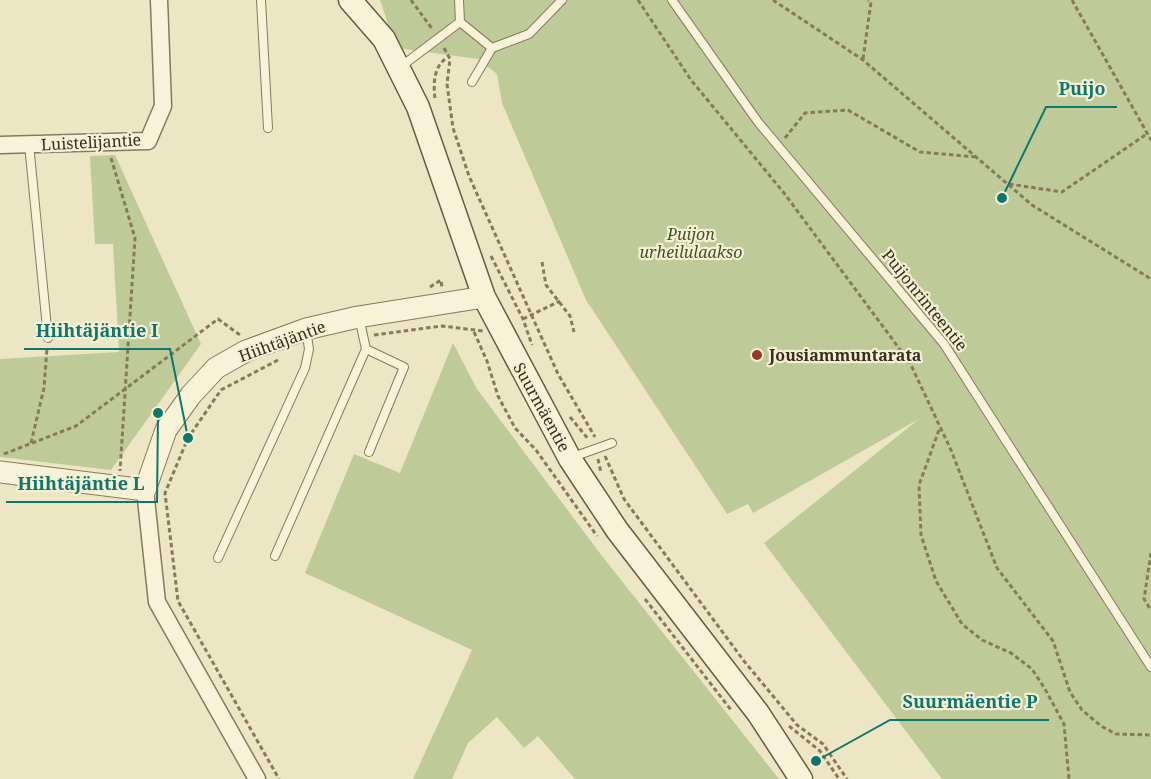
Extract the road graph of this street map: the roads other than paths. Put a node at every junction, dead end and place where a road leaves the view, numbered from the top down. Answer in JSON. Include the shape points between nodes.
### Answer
{"nodes":[{"id":1,"x":159,"y":0,"type":"edge"},
{"id":2,"x":261,"y":0,"type":"edge"},
{"id":3,"x":350,"y":0,"type":"edge"},
{"id":4,"x":459,"y":0,"type":"edge"},
{"id":5,"x":562,"y":0,"type":"edge"},
{"id":6,"x":672,"y":0,"type":"edge"},
{"id":7,"x":460,"y":22,"type":"junction"},
{"id":8,"x":492,"y":48,"type":"junction"},
{"id":9,"x":399,"y":69,"type":"junction"},
{"id":10,"x":472,"y":82,"type":"dead end"},
{"id":11,"x":268,"y":128,"type":"dead end"},
{"id":12,"x":29,"y":144,"type":"junction"},
{"id":13,"x":0,"y":145,"type":"edge"},
{"id":14,"x":484,"y":297,"type":"junction"},
{"id":15,"x":360,"y":327,"type":"junction"},
{"id":16,"x":306,"y":329,"type":"junction"},
{"id":17,"x":48,"y":338,"type":"road end"},
{"id":18,"x":366,"y":349,"type":"junction"},
{"id":19,"x":612,"y":443,"type":"dead end"},
{"id":20,"x":369,"y":452,"type":"dead end"},
{"id":21,"x":570,"y":459,"type":"junction"},
{"id":22,"x":0,"y":472,"type":"edge"},
{"id":23,"x":145,"y":490,"type":"junction"},
{"id":24,"x":275,"y":556,"type":"dead end"},
{"id":25,"x":218,"y":558,"type":"dead end"},
{"id":26,"x":1151,"y":667,"type":"edge"},
{"id":27,"x":257,"y":779,"type":"edge"},
{"id":28,"x":801,"y":779,"type":"edge"}],
"edges":[{"from":1,"to":12,"type":"street","name":"Luistelijantie","via":[[163,106],[148,141]]},
{"from":2,"to":11,"type":"lane"},
{"from":3,"to":9,"type":"main road","name":"Suurmäentie","via":[[384,39]]},
{"from":4,"to":7,"type":"lane"},
{"from":5,"to":8,"type":"lane","via":[[529,34]]},
{"from":6,"to":26,"type":"lane","name":"Puijonrinteentie","via":[[758,122],[944,344]]},
{"from":7,"to":8,"type":"lane"},
{"from":7,"to":9,"type":"lane"},
{"from":8,"to":10,"type":"lane"},
{"from":9,"to":14,"type":"main road","name":"Suurmäentie","via":[[418,107]]},
{"from":12,"to":13,"type":"street","name":"Luistelijantie"},
{"from":12,"to":17,"type":"lane"},
{"from":14,"to":15,"type":"street","name":"Hiihtäjäntie"},
{"from":14,"to":21,"type":"main road","name":"Suurmäentie"},
{"from":15,"to":16,"type":"street","name":"Hiihtäjäntie"},
{"from":15,"to":18,"type":"lane"},
{"from":16,"to":23,"type":"street","name":"Hiihtäjäntie","via":[[246,351],[216,368],[166,430]]},
{"from":16,"to":25,"type":"lane","via":[[309,349],[305,368]]},
{"from":18,"to":20,"type":"lane","via":[[404,367]]},
{"from":18,"to":24,"type":"lane"},
{"from":19,"to":21,"type":"lane"},
{"from":21,"to":28,"type":"main road","name":"Suurmäentie","via":[[617,530],[758,713]]},
{"from":22,"to":23,"type":"street"},
{"from":23,"to":27,"type":"street","name":"Hiihtäjäntie","via":[[156,602]]}]}
